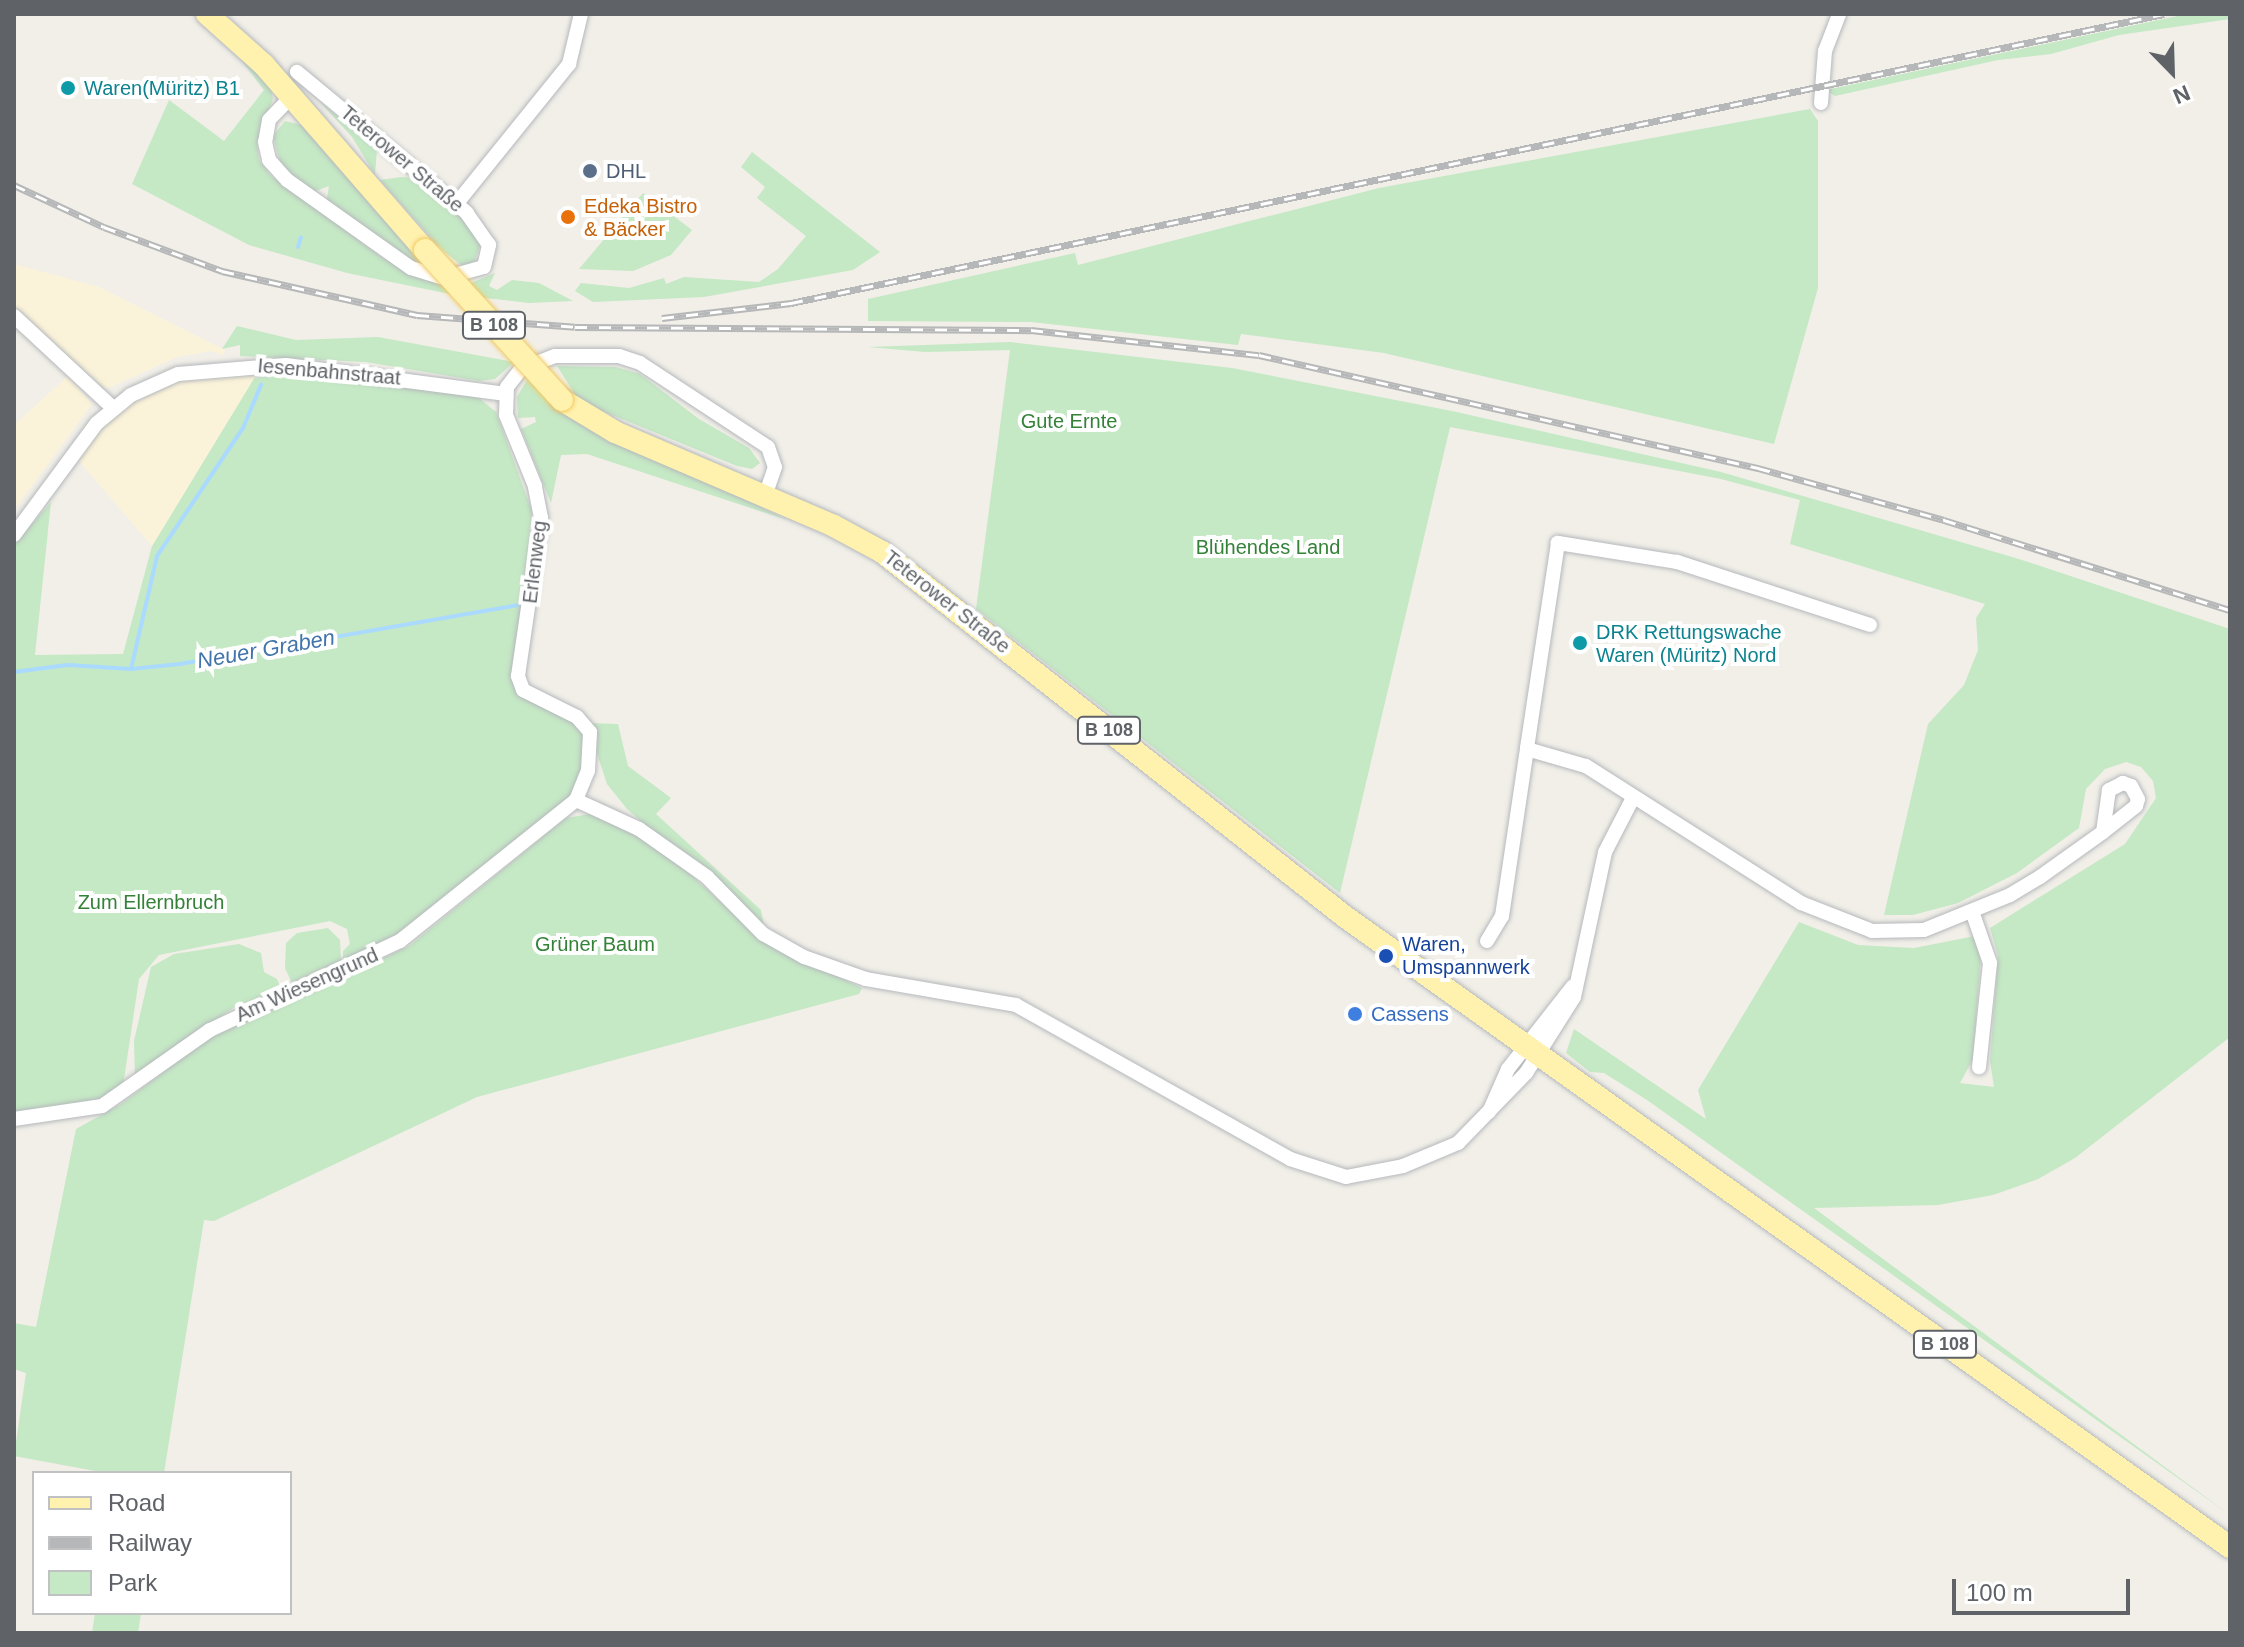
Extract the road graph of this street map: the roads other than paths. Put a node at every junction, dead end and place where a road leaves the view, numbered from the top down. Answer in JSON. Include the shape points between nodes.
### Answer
{"nodes":[{"id":1,"x":207,"y":14,"type":"edge"},
{"id":2,"x":581,"y":14,"type":"edge"},
{"id":3,"x":1839,"y":14,"type":"edge"},
{"id":4,"x":297,"y":72,"type":"dead end"},
{"id":5,"x":292,"y":96,"type":"junction"},
{"id":6,"x":1821,"y":103,"type":"dead end"},
{"id":7,"x":457,"y":203,"type":"junction"},
{"id":8,"x":14,"y":316,"type":"edge"},
{"id":9,"x":506,"y":394,"type":"junction"},
{"id":10,"x":113,"y":408,"type":"junction"},
{"id":11,"x":768,"y":490,"type":"junction"},
{"id":12,"x":14,"y":535,"type":"edge"},
{"id":13,"x":1870,"y":625,"type":"dead end"},
{"id":14,"x":1527,"y":749,"type":"junction"},
{"id":15,"x":1633,"y":798,"type":"junction"},
{"id":16,"x":576,"y":800,"type":"junction"},
{"id":17,"x":2103,"y":832,"type":"dead end"},
{"id":18,"x":1973,"y":914,"type":"junction"},
{"id":19,"x":1487,"y":941,"type":"dead end"},
{"id":20,"x":1534,"y":1054,"type":"junction"},
{"id":21,"x":1979,"y":1067,"type":"dead end"},
{"id":22,"x":14,"y":1119,"type":"edge"},
{"id":23,"x":2230,"y":1547,"type":"edge"}],
"edges":[{"from":1,"to":5,"type":"main road","name":"Teterower Straße","number":"B 108"},
{"from":2,"to":7,"type":"street","via":[[569,64]]},
{"from":3,"to":6,"type":"street","via":[[1825,51]]},
{"from":4,"to":7,"type":"street","name":"Teterower Straße"},
{"from":5,"to":7,"type":"street","name":"Teterower Straße","via":[[269,120],[269,160],[287,180],[386,255],[444,278],[479,271],[490,257],[489,245]]},
{"from":5,"to":11,"type":"main road","name":"Teterower Straße","number":"B 108","bridge":true,"via":[[562,400],[615,432]]},
{"from":8,"to":10,"type":"street"},
{"from":9,"to":10,"type":"street","name":"Iesenbahnstraat","via":[[345,370],[237,366],[178,374]]},
{"from":9,"to":11,"type":"street","via":[[515,374],[539,360],[629,358],[719,419],[762,441],[774,460]]},
{"from":9,"to":16,"type":"street","name":"Erlenweg","via":[[508,426],[541,510],[519,683],[523,690],[577,717],[590,732],[588,771]]},
{"from":10,"to":12,"type":"street","name":"Iesenbahnstraat"},
{"from":11,"to":20,"type":"main road","name":"Teterower Straße","number":"B 108","via":[[903,567],[1422,973],[1457,992]]},
{"from":13,"to":14,"type":"street","via":[[1677,562],[1558,543]]},
{"from":14,"to":15,"type":"street","via":[[1586,766]]},
{"from":14,"to":19,"type":"street","via":[[1502,916]]},
{"from":15,"to":18,"type":"street","via":[[1801,903],[1848,925],[1898,933]]},
{"from":15,"to":20,"type":"street","via":[[1605,852],[1573,986]]},
{"from":16,"to":20,"type":"street","via":[[635,826],[707,877],[763,934],[804,957],[866,979],[1016,1005],[1318,1172],[1346,1177],[1403,1166],[1447,1150],[1484,1117],[1492,1098]]},
{"from":16,"to":22,"type":"street","name":"Am Wiesengrund","via":[[389,947],[210,1030],[102,1106]]},
{"from":17,"to":18,"type":"street","via":[[2040,877]]},
{"from":18,"to":21,"type":"street","via":[[1990,963]]},
{"from":20,"to":23,"type":"main road","number":"B 108"}]}
